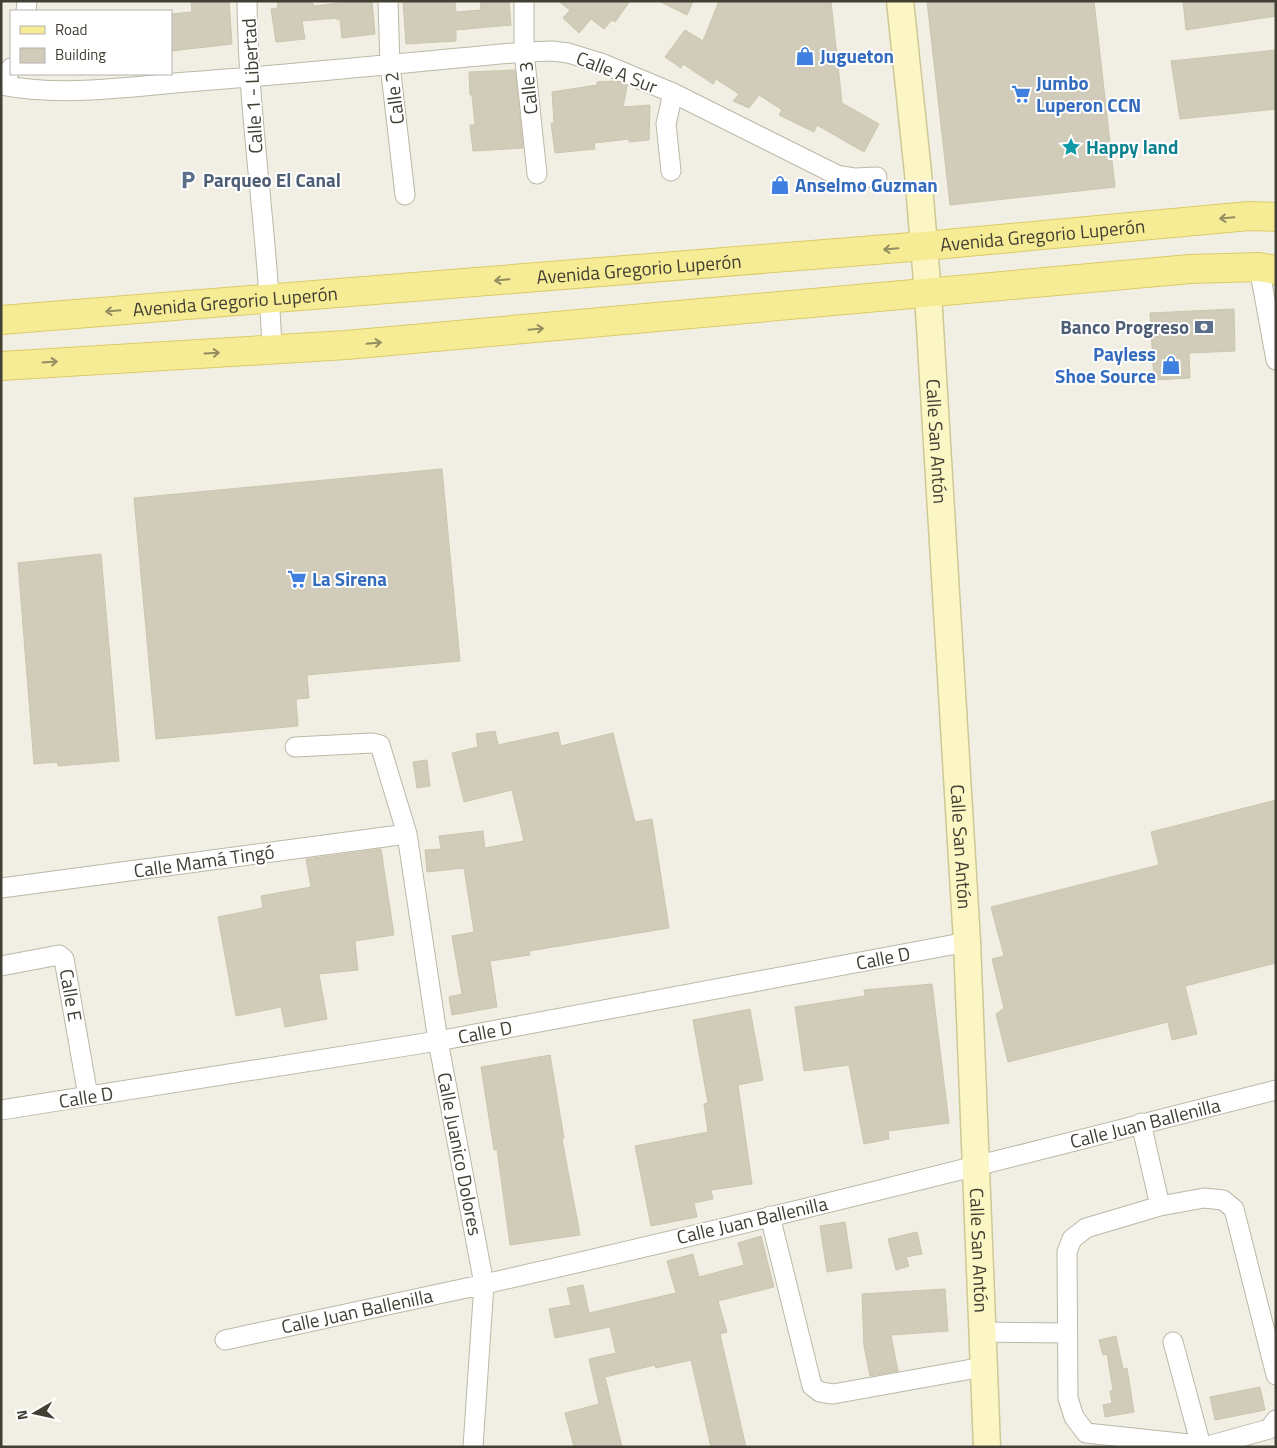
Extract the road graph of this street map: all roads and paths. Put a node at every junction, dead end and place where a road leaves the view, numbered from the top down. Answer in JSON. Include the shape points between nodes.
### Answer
{"nodes":[{"id":1,"x":247,"y":1,"type":"edge"},
{"id":2,"x":388,"y":1,"type":"edge"},
{"id":3,"x":524,"y":1,"type":"edge"},
{"id":4,"x":900,"y":1,"type":"edge"},
{"id":5,"x":524,"y":52,"type":"junction"},
{"id":6,"x":390,"y":64,"type":"junction"},
{"id":7,"x":10,"y":70,"type":"edge"},
{"id":8,"x":249,"y":78,"type":"junction"},
{"id":9,"x":2,"y":85,"type":"edge"},
{"id":10,"x":673,"y":94,"type":"junction"},
{"id":11,"x":671,"y":171,"type":"dead end"},
{"id":12,"x":537,"y":174,"type":"dead end"},
{"id":13,"x":877,"y":177,"type":"dead end"},
{"id":14,"x":405,"y":195,"type":"dead end"},
{"id":15,"x":1276,"y":217,"type":"edge"},
{"id":16,"x":924,"y":246,"type":"junction"},
{"id":17,"x":1267,"y":268,"type":"edge"},
{"id":18,"x":928,"y":294,"type":"junction"},
{"id":19,"x":270,"y":298,"type":"junction"},
{"id":20,"x":1,"y":320,"type":"edge"},
{"id":21,"x":272,"y":350,"type":"junction"},
{"id":22,"x":1276,"y":360,"type":"edge"},
{"id":23,"x":1,"y":366,"type":"edge"},
{"id":24,"x":295,"y":748,"type":"dead end"},
{"id":25,"x":407,"y":834,"type":"junction"},
{"id":26,"x":1,"y":888,"type":"edge"},
{"id":27,"x":967,"y":942,"type":"junction"},
{"id":28,"x":1,"y":966,"type":"edge"},
{"id":29,"x":438,"y":1041,"type":"junction"},
{"id":30,"x":1276,"y":1090,"type":"edge"},
{"id":31,"x":88,"y":1096,"type":"junction"},
{"id":32,"x":1,"y":1110,"type":"edge"},
{"id":33,"x":1141,"y":1123,"type":"junction"},
{"id":34,"x":976,"y":1166,"type":"junction"},
{"id":35,"x":1160,"y":1206,"type":"junction"},
{"id":36,"x":770,"y":1216,"type":"junction"},
{"id":37,"x":484,"y":1284,"type":"junction"},
{"id":38,"x":982,"y":1332,"type":"junction"},
{"id":39,"x":1067,"y":1333,"type":"junction"},
{"id":40,"x":225,"y":1340,"type":"dead end"},
{"id":41,"x":1173,"y":1342,"type":"dead end"},
{"id":42,"x":983,"y":1367,"type":"junction"},
{"id":43,"x":1276,"y":1376,"type":"edge"},
{"id":44,"x":1276,"y":1420,"type":"edge"},
{"id":45,"x":1202,"y":1446,"type":"edge"},
{"id":46,"x":473,"y":1447,"type":"edge"},
{"id":47,"x":987,"y":1447,"type":"edge"}],
"edges":[{"from":1,"to":8,"type":"street","name":"Calle 1 - Libertad"},
{"from":2,"to":6,"type":"street","name":"Calle 2"},
{"from":3,"to":5,"type":"street","name":"Calle 3"},
{"from":4,"to":16,"type":"street","name":"Calle San Antón"},
{"from":5,"to":6,"type":"street","name":"Calle A Sur"},
{"from":5,"to":10,"type":"street","name":"Calle A Sur","via":[[552,51],[584,57]]},
{"from":5,"to":12,"type":"street","name":"Calle 3"},
{"from":6,"to":8,"type":"street","name":"Calle A Sur"},
{"from":6,"to":14,"type":"street","name":"Calle 2"},
{"from":7,"to":9,"type":"street"},
{"from":8,"to":9,"type":"street","name":"Calle A Sur","via":[[77,90],[39,90]]},
{"from":8,"to":19,"type":"street","name":"Calle 1 - Libertad"},
{"from":10,"to":11,"type":"street","via":[[666,124]]},
{"from":10,"to":13,"type":"street","name":"Calle A Sur","via":[[836,175]]},
{"from":15,"to":16,"type":"main road","name":"Avenida Gregorio Luperón","one_way":true,"via":[[1249,216]]},
{"from":16,"to":18,"type":"street","name":"Calle San Antón"},
{"from":16,"to":19,"type":"main road","name":"Avenida Gregorio Luperón","one_way":true},
{"from":17,"to":18,"type":"main road","via":[[1190,269]]},
{"from":17,"to":22,"type":"street"},
{"from":21,"to":18,"type":"main road","one_way":true},
{"from":18,"to":27,"type":"street","name":"Calle San Antón"},
{"from":19,"to":20,"type":"main road","name":"Avenida Gregorio Luperón","one_way":true},
{"from":19,"to":21,"type":"street","name":"Calle 1 - Libertad"},
{"from":23,"to":21,"type":"main road","one_way":true},
{"from":24,"to":25,"type":"street","name":"Calle Juanico Dolores","via":[[380,745]]},
{"from":25,"to":26,"type":"street","name":"Calle Mamá Tingó"},
{"from":25,"to":29,"type":"street","name":"Calle Juanico Dolores"},
{"from":27,"to":29,"type":"street","name":"Calle D"},
{"from":27,"to":34,"type":"street","name":"Calle San Antón"},
{"from":28,"to":31,"type":"street","name":"Calle E","via":[[59,954],[64,959]]},
{"from":29,"to":31,"type":"street","name":"Calle D"},
{"from":29,"to":37,"type":"street","name":"Calle Juanico Dolores"},
{"from":30,"to":33,"type":"street","name":"Calle Juan Ballenilla"},
{"from":31,"to":32,"type":"street","name":"Calle D"},
{"from":33,"to":34,"type":"street","name":"Calle Juan Ballenilla"},
{"from":33,"to":35,"type":"street"},
{"from":34,"to":36,"type":"street","name":"Calle Juan Ballenilla"},
{"from":34,"to":38,"type":"street","name":"Calle San Antón"},
{"from":35,"to":39,"type":"street","via":[[1086,1228],[1072,1238],[1067,1252]]},
{"from":35,"to":43,"type":"street","via":[[1204,1198],[1223,1200],[1234,1209]]},
{"from":36,"to":37,"type":"street","name":"Calle Juan Ballenilla"},
{"from":36,"to":42,"type":"street","via":[[812,1386],[820,1392],[833,1394]]},
{"from":37,"to":40,"type":"street","name":"Calle Juan Ballenilla"},
{"from":37,"to":46,"type":"street","name":"Calle Juanico Dolores"},
{"from":38,"to":39,"type":"street"},
{"from":38,"to":42,"type":"street","name":"Calle San Antón"},
{"from":39,"to":45,"type":"street","via":[[1068,1398],[1074,1417],[1086,1433]]},
{"from":41,"to":45,"type":"street"},
{"from":42,"to":47,"type":"street","name":"Calle San Antón"},
{"from":44,"to":45,"type":"street","via":[[1269,1429]]}]}
